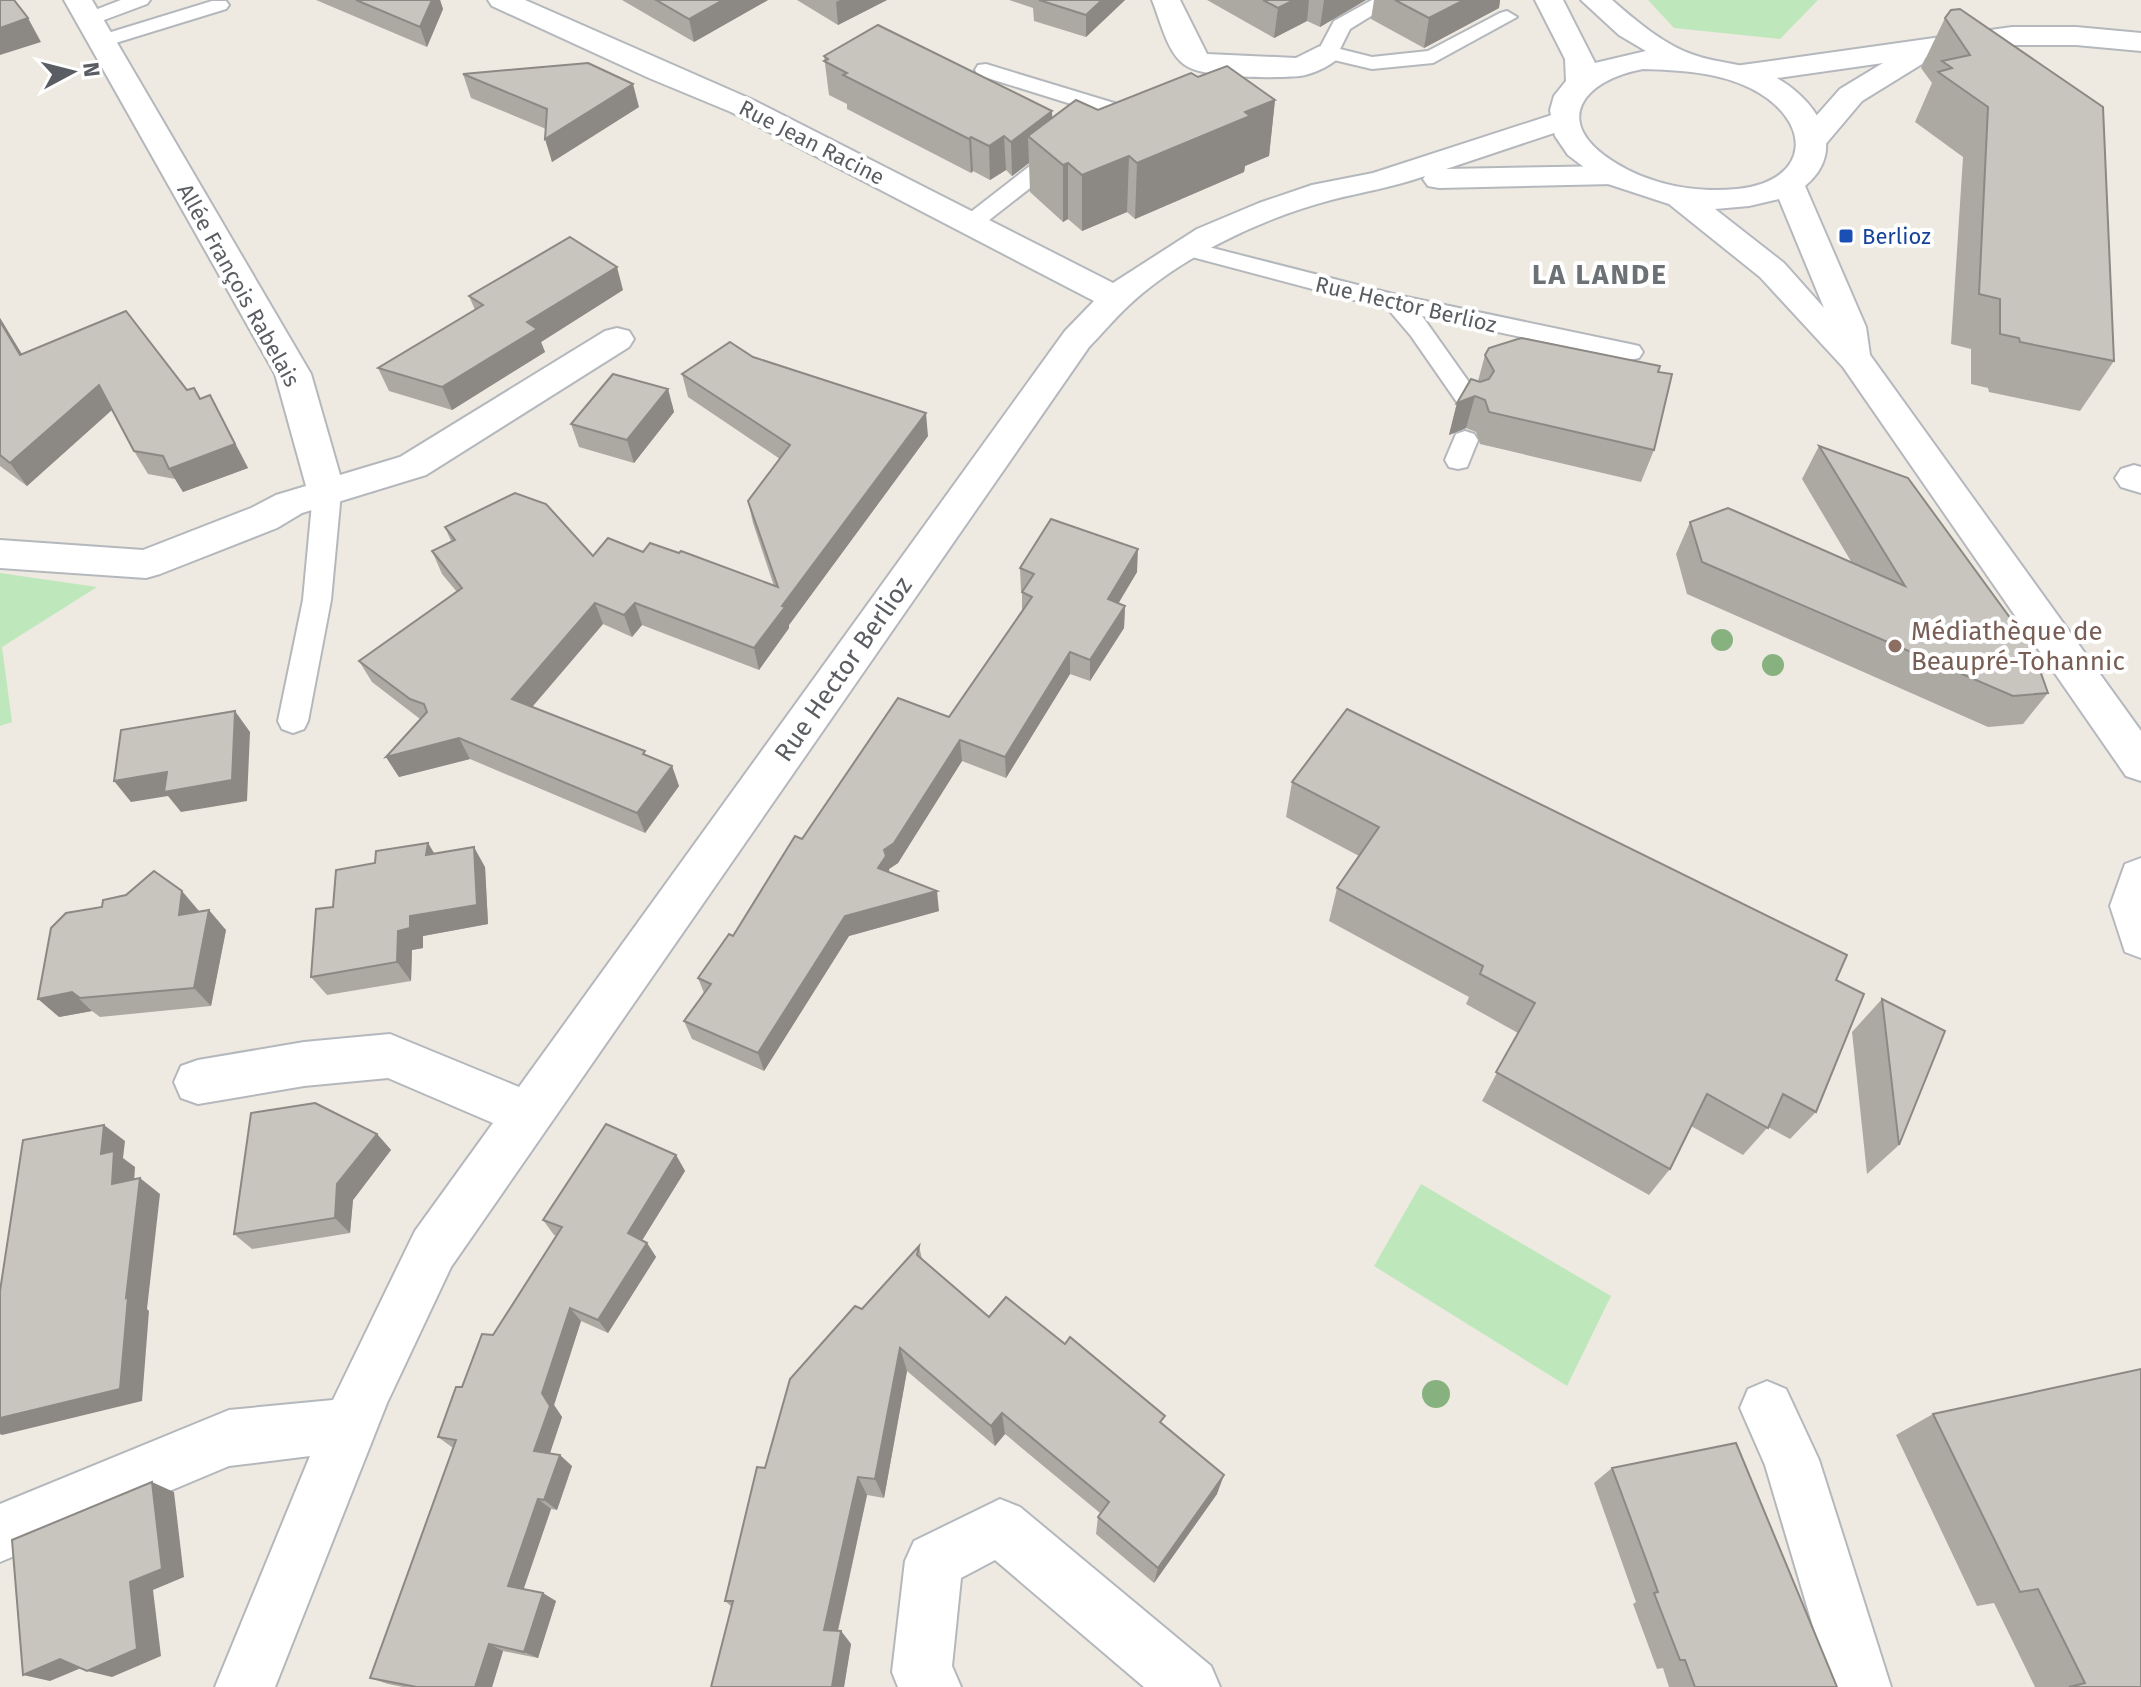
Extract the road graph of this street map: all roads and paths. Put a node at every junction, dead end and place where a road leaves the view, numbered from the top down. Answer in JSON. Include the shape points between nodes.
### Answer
{"nodes":[{"id":1,"x":140,"y":0,"type":"edge"},
{"id":2,"x":502,"y":0,"type":"edge"},
{"id":3,"x":1166,"y":0,"type":"edge"},
{"id":4,"x":1387,"y":0,"type":"edge"},
{"id":5,"x":1549,"y":0,"type":"edge"},
{"id":6,"x":1595,"y":0,"type":"edge"},
{"id":7,"x":219,"y":5,"type":"dead end"},
{"id":8,"x":1507,"y":17,"type":"dead end"},
{"id":9,"x":90,"y":20,"type":"edge"},
{"id":10,"x":2141,"y":42,"type":"edge"},
{"id":11,"x":1928,"y":48,"type":"junction"},
{"id":12,"x":1328,"y":53,"type":"junction"},
{"id":13,"x":1683,"y":61,"type":"junction"},
{"id":14,"x":986,"y":70,"type":"dead end"},
{"id":15,"x":1742,"y":74,"type":"junction"},
{"id":16,"x":1581,"y":82,"type":"junction"},
{"id":17,"x":1097,"y":105,"type":"junction"},
{"id":18,"x":1127,"y":114,"type":"edge"},
{"id":19,"x":1564,"y":120,"type":"junction"},
{"id":20,"x":1813,"y":139,"type":"junction"},
{"id":21,"x":1613,"y":175,"type":"junction"},
{"id":22,"x":1380,"y":181,"type":"junction"},
{"id":23,"x":1788,"y":183,"type":"junction"},
{"id":24,"x":1680,"y":197,"type":"junction"},
{"id":25,"x":971,"y":223,"type":"junction"},
{"id":26,"x":1185,"y":248,"type":"junction"},
{"id":27,"x":1116,"y":298,"type":"junction"},
{"id":28,"x":1397,"y":303,"type":"junction"},
{"id":29,"x":617,"y":339,"type":"dead end"},
{"id":30,"x":1630,"y":352,"type":"dead end"},
{"id":31,"x":1855,"y":359,"type":"junction"},
{"id":32,"x":1470,"y":402,"type":"edge"},
{"id":33,"x":327,"y":493,"type":"junction"},
{"id":34,"x":0,"y":554,"type":"edge"},
{"id":35,"x":293,"y":721,"type":"dead end"},
{"id":36,"x":2141,"y":764,"type":"edge"},
{"id":37,"x":2141,"y":877,"type":"edge"},
{"id":38,"x":2141,"y":938,"type":"edge"},
{"id":39,"x":198,"y":1082,"type":"dead end"},
{"id":40,"x":528,"y":1114,"type":"junction"},
{"id":41,"x":1767,"y":1408,"type":"dead end"},
{"id":42,"x":350,"y":1426,"type":"junction"},
{"id":43,"x":0,"y":1533,"type":"edge"},
{"id":44,"x":245,"y":1687,"type":"edge"},
{"id":45,"x":931,"y":1687,"type":"edge"},
{"id":46,"x":1190,"y":1687,"type":"edge"},
{"id":47,"x":1861,"y":1687,"type":"edge"}],
"edges":[{"from":1,"to":9,"type":"lane"},
{"from":2,"to":25,"type":"street","name":"Rue Jean Racine","via":[[742,106]]},
{"from":3,"to":12,"type":"street","via":[[1183,43],[1197,61],[1301,67]]},
{"from":4,"to":12,"type":"lane","via":[[1341,25]]},
{"from":5,"to":16,"type":"street","via":[[1580,59]]},
{"from":6,"to":13,"type":"street","via":[[1629,29]]},
{"from":7,"to":9,"type":"lane"},
{"from":8,"to":12,"type":"lane","via":[[1433,57],[1372,63]]},
{"from":9,"to":33,"type":"street","name":"Allée François Rabelais","via":[[293,374]]},
{"from":10,"to":11,"type":"street","via":[[2041,35]]},
{"from":11,"to":15,"type":"street"},
{"from":11,"to":20,"type":"street","via":[[1851,95]]},
{"from":13,"to":15,"type":"street"},
{"from":13,"to":16,"type":"street","via":[[1625,63]]},
{"from":14,"to":17,"type":"lane"},
{"from":15,"to":20,"type":"street","via":[[1791,102]]},
{"from":16,"to":19,"type":"street","via":[[1566,99]]},
{"from":17,"to":18,"type":"lane"},
{"from":17,"to":25,"type":"lane","via":[[1076,141]]},
{"from":19,"to":21,"type":"street","via":[[1571,140]]},
{"from":19,"to":22,"type":"street","name":"Rue Hector Berlioz"},
{"from":20,"to":23,"type":"street","via":[[1804,171]]},
{"from":21,"to":22,"type":"street","name":"Rue Hector Berlioz"},
{"from":21,"to":24,"type":"street"},
{"from":22,"to":26,"type":"street","name":"Rue Hector Berlioz","via":[[1270,210]]},
{"from":23,"to":24,"type":"street","via":[[1758,195],[1721,200]]},
{"from":23,"to":31,"type":"street","via":[[1849,327]]},
{"from":24,"to":31,"type":"street","via":[[1772,270]]},
{"from":25,"to":27,"type":"street","name":"Rue Jean Racine"},
{"from":26,"to":27,"type":"street","name":"Rue Hector Berlioz"},
{"from":26,"to":28,"type":"lane","name":"Rue Hector Berlioz"},
{"from":27,"to":40,"type":"street","name":"Rue Hector Berlioz","via":[[1077,339]]},
{"from":28,"to":30,"type":"lane","name":"Rue Hector Berlioz"},
{"from":28,"to":32,"type":"lane"},
{"from":29,"to":33,"type":"street","via":[[413,466]]},
{"from":31,"to":36,"type":"street"},
{"from":33,"to":34,"type":"street","via":[[146,564]]},
{"from":33,"to":35,"type":"lane","via":[[317,600]]},
{"from":37,"to":38,"type":"street","via":[[2133,906]]},
{"from":39,"to":40,"type":"street","via":[[390,1056]]},
{"from":40,"to":42,"type":"street","name":"Rue Hector Berlioz","via":[[433,1249]]},
{"from":41,"to":47,"type":"street","via":[[1791,1460]]},
{"from":42,"to":43,"type":"street","via":[[229,1438]]},
{"from":42,"to":44,"type":"street","name":"Rue Hector Berlioz"},
{"from":45,"to":46,"type":"street","via":[[922,1672],[934,1561],[1000,1527]]}]}
